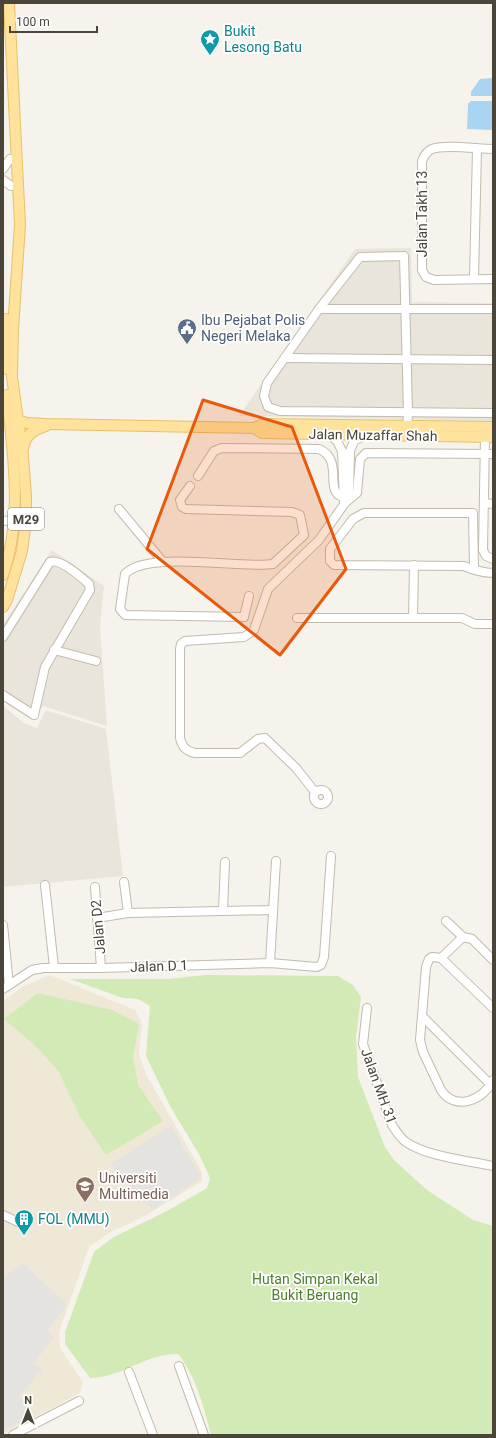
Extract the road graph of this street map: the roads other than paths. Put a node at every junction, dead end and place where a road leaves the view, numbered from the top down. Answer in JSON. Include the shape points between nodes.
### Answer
{"nodes":[{"id":1,"x":3,"y":3,"type":"edge"},
{"id":2,"x":9,"y":3,"type":"edge"},
{"id":3,"x":477,"y":149,"type":"junction"},
{"id":4,"x":493,"y":149,"type":"edge"},
{"id":5,"x":10,"y":159,"type":"junction"},
{"id":6,"x":3,"y":169,"type":"edge"},
{"id":7,"x":7,"y":183,"type":"edge"},
{"id":8,"x":474,"y":279,"type":"junction"},
{"id":9,"x":493,"y":279,"type":"edge"},
{"id":10,"x":405,"y":308,"type":"junction"},
{"id":11,"x":319,"y":309,"type":"junction"},
{"id":12,"x":493,"y":309,"type":"edge"},
{"id":13,"x":285,"y":358,"type":"junction"},
{"id":14,"x":406,"y":359,"type":"junction"},
{"id":15,"x":493,"y":360,"type":"edge"},
{"id":16,"x":10,"y":389,"type":"junction"},
{"id":17,"x":3,"y":403,"type":"edge"},
{"id":18,"x":408,"y":413,"type":"junction"},
{"id":19,"x":493,"y":413,"type":"edge"},
{"id":20,"x":13,"y":423,"type":"edge"},
{"id":21,"x":49,"y":424,"type":"junction"},
{"id":22,"x":493,"y":427,"type":"edge"},
{"id":23,"x":254,"y":428,"type":"junction"},
{"id":24,"x":407,"y":432,"type":"junction"},
{"id":25,"x":330,"y":435,"type":"junction"},
{"id":26,"x":363,"y":436,"type":"junction"},
{"id":27,"x":489,"y":437,"type":"edge"},
{"id":28,"x":3,"y":440,"type":"edge"},
{"id":29,"x":489,"y":454,"type":"edge"},
{"id":30,"x":23,"y":456,"type":"junction"},
{"id":31,"x":12,"y":461,"type":"junction"},
{"id":32,"x":198,"y":476,"type":"dead end"},
{"id":33,"x":190,"y":486,"type":"dead end"},
{"id":34,"x":346,"y":500,"type":"junction"},
{"id":35,"x":484,"y":503,"type":"junction"},
{"id":36,"x":493,"y":504,"type":"edge"},
{"id":37,"x":119,"y":509,"type":"dead end"},
{"id":38,"x":15,"y":520,"type":"junction"},
{"id":39,"x":3,"y":521,"type":"edge"},
{"id":40,"x":321,"y":537,"type":"junction"},
{"id":41,"x":332,"y":546,"type":"junction"},
{"id":42,"x":289,"y":549,"type":"junction"},
{"id":43,"x":303,"y":556,"type":"junction"},
{"id":44,"x":493,"y":559,"type":"edge"},
{"id":45,"x":163,"y":562,"type":"junction"},
{"id":46,"x":296,"y":562,"type":"junction"},
{"id":47,"x":414,"y":565,"type":"junction"},
{"id":48,"x":474,"y":569,"type":"junction"},
{"id":49,"x":493,"y":572,"type":"edge"},
{"id":50,"x":3,"y":575,"type":"edge"},
{"id":51,"x":248,"y":596,"type":"dead end"},
{"id":52,"x":3,"y":607,"type":"edge"},
{"id":53,"x":297,"y":618,"type":"dead end"},
{"id":54,"x":413,"y":618,"type":"junction"},
{"id":55,"x":493,"y":624,"type":"edge"},
{"id":56,"x":3,"y":637,"type":"edge"},
{"id":57,"x":54,"y":650,"type":"junction"},
{"id":58,"x":96,"y":661,"type":"dead end"},
{"id":59,"x":3,"y":695,"type":"edge"},
{"id":60,"x":315,"y":792,"type":"dead end"},
{"id":61,"x":331,"y":856,"type":"dead end"},
{"id":62,"x":276,"y":861,"type":"dead end"},
{"id":63,"x":225,"y":862,"type":"dead end"},
{"id":64,"x":124,"y":882,"type":"dead end"},
{"id":65,"x":45,"y":885,"type":"dead end"},
{"id":66,"x":95,"y":887,"type":"dead end"},
{"id":67,"x":223,"y":910,"type":"junction"},
{"id":68,"x":273,"y":910,"type":"junction"},
{"id":69,"x":128,"y":913,"type":"junction"},
{"id":70,"x":97,"y":918,"type":"junction"},
{"id":71,"x":446,"y":921,"type":"dead end"},
{"id":72,"x":3,"y":925,"type":"edge"},
{"id":73,"x":463,"y":937,"type":"junction"},
{"id":74,"x":441,"y":958,"type":"junction"},
{"id":75,"x":493,"y":960,"type":"edge"},
{"id":76,"x":270,"y":963,"type":"junction"},
{"id":77,"x":54,"y":967,"type":"junction"},
{"id":78,"x":102,"y":968,"type":"junction"},
{"id":79,"x":6,"y":987,"type":"edge"},
{"id":80,"x":367,"y":1008,"type":"dead end"},
{"id":81,"x":493,"y":1008,"type":"edge"},
{"id":82,"x":422,"y":1016,"type":"junction"},
{"id":83,"x":492,"y":1082,"type":"edge"},
{"id":84,"x":493,"y":1166,"type":"edge"},
{"id":85,"x":3,"y":1215,"type":"edge"},
{"id":86,"x":20,"y":1222,"type":"dead end"},
{"id":87,"x":179,"y":1366,"type":"dead end"},
{"id":88,"x":130,"y":1372,"type":"dead end"},
{"id":89,"x":79,"y":1401,"type":"dead end"},
{"id":90,"x":13,"y":1435,"type":"edge"},
{"id":91,"x":153,"y":1435,"type":"edge"},
{"id":92,"x":204,"y":1435,"type":"edge"}],
"edges":[{"from":1,"to":5,"type":"main road","number":"M29"},
{"from":2,"to":16,"type":"main road","number":"M29","via":[[20,225]]},
{"from":3,"to":4,"type":"street"},
{"from":3,"to":8,"type":"street"},
{"from":3,"to":8,"type":"street","name":"Jalan Takh 13","via":[[439,148],[428,151],[422,161],[422,270],[426,277],[434,280]]},
{"from":5,"to":6,"type":"street"},
{"from":5,"to":7,"type":"main road","number":"M29"},
{"from":7,"to":16,"type":"main road","number":"M29","via":[[12,261],[5,343]]},
{"from":8,"to":9,"type":"street"},
{"from":10,"to":11,"type":"street"},
{"from":10,"to":11,"type":"street","via":[[404,256],[396,256],[360,257]]},
{"from":10,"to":12,"type":"street"},
{"from":10,"to":14,"type":"street"},
{"from":11,"to":13,"type":"street"},
{"from":13,"to":14,"type":"street"},
{"from":13,"to":18,"type":"street","via":[[267,383],[265,390],[265,402],[273,410]]},
{"from":14,"to":15,"type":"street"},
{"from":14,"to":18,"type":"street"},
{"from":16,"to":17,"type":"main road"},
{"from":16,"to":20,"type":"main road","number":"M29"},
{"from":16,"to":21,"type":"main road","via":[[24,414],[31,419]]},
{"from":18,"to":19,"type":"street"},
{"from":18,"to":24,"type":"street"},
{"from":20,"to":21,"type":"main road","name":"Jalan Muzaffar Shah"},
{"from":20,"to":30,"type":"main road","number":"M29"},
{"from":20,"to":31,"type":"main road","number":"M29"},
{"from":21,"to":23,"type":"main road","name":"Jalan Muzaffar Shah"},
{"from":21,"to":30,"type":"main road","via":[[27,436]]},
{"from":22,"to":24,"type":"main road","name":"Jalan Muzaffar Shah"},
{"from":23,"to":24,"type":"main road","name":"Jalan Muzaffar Shah","via":[[263,424]]},
{"from":23,"to":25,"type":"main road","name":"Jalan Muzaffar Shah","via":[[262,433]]},
{"from":24,"to":26,"type":"main road","name":"Jalan Muzaffar Shah"},
{"from":24,"to":27,"type":"main road","name":"Jalan Muzaffar Shah"},
{"from":25,"to":26,"type":"main road","name":"Jalan Muzaffar Shah"},
{"from":25,"to":34,"type":"street","via":[[338,441],[342,451]]},
{"from":26,"to":34,"type":"street","via":[[354,441],[350,451]]},
{"from":27,"to":29,"type":"street"},
{"from":28,"to":31,"type":"main road"},
{"from":29,"to":34,"type":"street","via":[[366,453],[360,459],[358,490]]},
{"from":29,"to":35,"type":"street"},
{"from":30,"to":52,"type":"main road","number":"M29","via":[[26,520],[22,551]]},
{"from":31,"to":38,"type":"main road","number":"M29"},
{"from":32,"to":34,"type":"street","via":[[214,451],[222,448],[319,449],[332,460],[334,491]]},
{"from":33,"to":42,"type":"street","via":[[180,500],[182,507],[186,509],[286,511],[300,516],[304,535]]},
{"from":34,"to":40,"type":"street"},
{"from":35,"to":36,"type":"street"},
{"from":35,"to":44,"type":"street","via":[[483,550],[486,556]]},
{"from":37,"to":45,"type":"street"},
{"from":38,"to":39,"type":"street"},
{"from":38,"to":50,"type":"main road","number":"M29"},
{"from":40,"to":41,"type":"street"},
{"from":40,"to":43,"type":"street"},
{"from":41,"to":47,"type":"street","via":[[330,561],[334,565]]},
{"from":41,"to":48,"type":"street","via":[[353,519],[364,513],[473,513]]},
{"from":42,"to":43,"type":"street"},
{"from":42,"to":45,"type":"street","via":[[276,562],[268,565]]},
{"from":42,"to":46,"type":"street"},
{"from":43,"to":46,"type":"street"},
{"from":45,"to":51,"type":"street","via":[[139,565],[125,574],[120,609],[125,615],[244,617]]},
{"from":46,"to":60,"type":"street","via":[[268,589],[254,630],[250,634],[244,637],[185,641],[181,644],[180,738],[181,745],[188,751],[199,753],[240,753],[258,739],[265,738],[296,768]]},
{"from":47,"to":48,"type":"street","via":[[464,566]]},
{"from":47,"to":54,"type":"street"},
{"from":48,"to":49,"type":"street","via":[[482,573]]},
{"from":53,"to":54,"type":"street"},
{"from":54,"to":55,"type":"street","via":[[462,618],[475,624]]},
{"from":56,"to":57,"type":"street","via":[[50,562],[56,561],[75,572],[90,584],[91,588]]},
{"from":57,"to":58,"type":"street"},
{"from":57,"to":59,"type":"street","via":[[45,667],[33,712]]},
{"from":61,"to":76,"type":"street","name":"Jalan D 1","via":[[324,957],[321,965],[317,967]]},
{"from":62,"to":68,"type":"street"},
{"from":63,"to":67,"type":"street"},
{"from":64,"to":69,"type":"street"},
{"from":65,"to":77,"type":"street"},
{"from":66,"to":70,"type":"street","name":"Jalan D2"},
{"from":67,"to":68,"type":"street"},
{"from":67,"to":69,"type":"street"},
{"from":68,"to":76,"type":"street"},
{"from":69,"to":70,"type":"street"},
{"from":70,"to":78,"type":"street","name":"Jalan D2"},
{"from":71,"to":73,"type":"street"},
{"from":72,"to":79,"type":"street"},
{"from":73,"to":74,"type":"street"},
{"from":73,"to":75,"type":"street","via":[[469,937]]},
{"from":74,"to":81,"type":"street"},
{"from":74,"to":82,"type":"street","via":[[429,959],[426,967]]},
{"from":76,"to":78,"type":"street","name":"Jalan D 1"},
{"from":77,"to":78,"type":"street","name":"Jalan D 1"},
{"from":77,"to":79,"type":"street","name":"Jalan D 1","via":[[32,970]]},
{"from":80,"to":84,"type":"street","name":"Jalan MH 31","via":[[363,1044],[392,1125],[398,1134],[420,1151]]},
{"from":82,"to":83,"type":"street"},
{"from":82,"to":83,"type":"street","via":[[420,1040],[423,1052],[444,1096],[462,1102],[471,1101],[480,1096]]},
{"from":85,"to":86,"type":"street"},
{"from":87,"to":92,"type":"street"},
{"from":88,"to":91,"type":"street"},
{"from":89,"to":90,"type":"street"}]}
